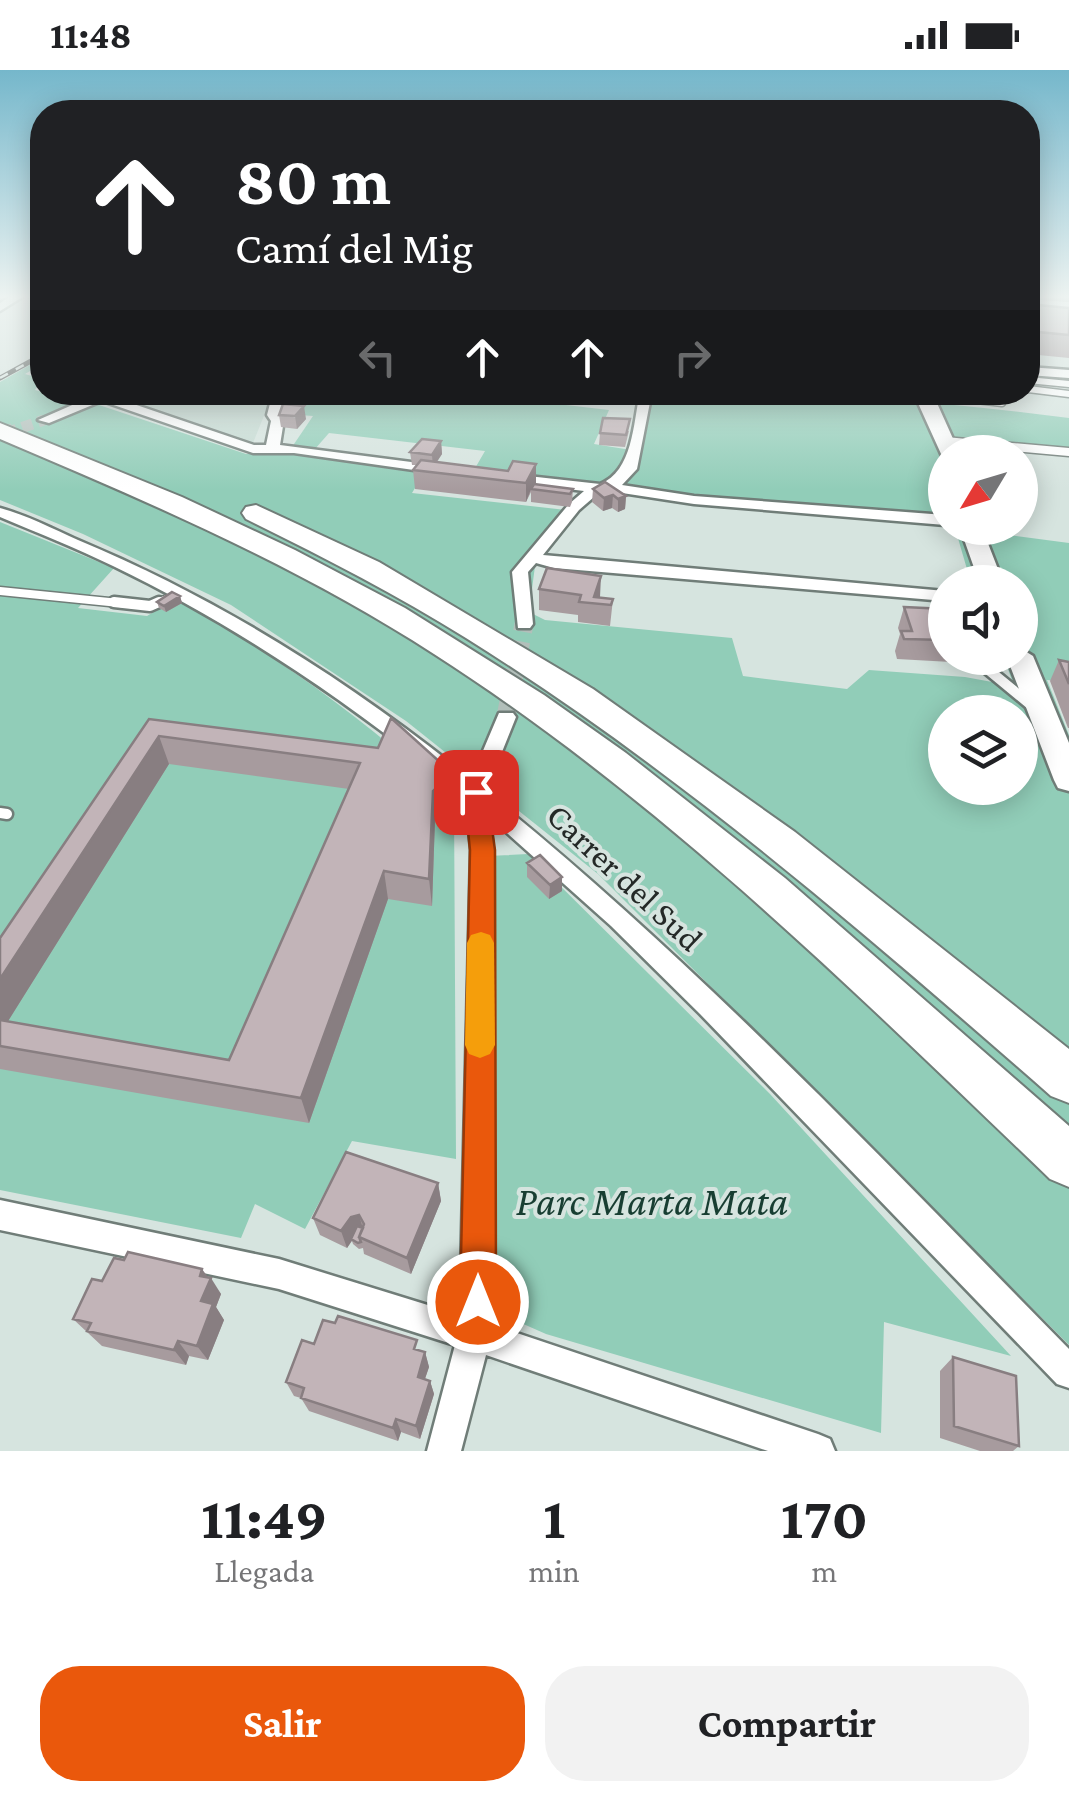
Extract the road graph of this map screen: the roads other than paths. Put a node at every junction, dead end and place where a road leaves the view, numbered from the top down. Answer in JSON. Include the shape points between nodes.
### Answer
{"nodes":[{"id":1,"x":1040,"y":373,"type":"edge"},
{"id":2,"x":1069,"y":374,"type":"edge"},
{"id":3,"x":1040,"y":381,"type":"edge"},
{"id":4,"x":1069,"y":384,"type":"edge"},
{"id":5,"x":1040,"y":390,"type":"edge"},
{"id":6,"x":1069,"y":394,"type":"edge"},
{"id":7,"x":0,"y":405,"type":"tunnel mouth"},
{"id":8,"x":83,"y":405,"type":"edge"},
{"id":9,"x":136,"y":405,"type":"edge"},
{"id":10,"x":276,"y":405,"type":"edge"},
{"id":11,"x":644,"y":405,"type":"edge"},
{"id":12,"x":936,"y":405,"type":"edge"},
{"id":13,"x":44,"y":420,"type":"tunnel mouth"},
{"id":14,"x":0,"y":430,"type":"tunnel mouth"},
{"id":15,"x":944,"y":435,"type":"edge"},
{"id":16,"x":1038,"y":448,"type":"edge"},
{"id":17,"x":272,"y":449,"type":"junction"},
{"id":18,"x":1069,"y":452,"type":"edge"},
{"id":19,"x":463,"y":472,"type":"edge"},
{"id":20,"x":499,"y":476,"type":"edge"},
{"id":21,"x":606,"y":488,"type":"junction"},
{"id":22,"x":0,"y":512,"type":"edge"},
{"id":23,"x":928,"y":519,"type":"edge"},
{"id":24,"x":533,"y":557,"type":"junction"},
{"id":25,"x":0,"y":591,"type":"edge"},
{"id":26,"x":183,"y":592,"type":"junction"},
{"id":27,"x":928,"y":595,"type":"edge"},
{"id":28,"x":524,"y":624,"type":"tunnel mouth"},
{"id":29,"x":995,"y":675,"type":"edge"},
{"id":30,"x":1028,"y":675,"type":"edge"},
{"id":31,"x":506,"y":717,"type":"tunnel mouth"},
{"id":32,"x":1046,"y":717,"type":"junction"},
{"id":33,"x":1069,"y":780,"type":"edge"},
{"id":34,"x":476,"y":792,"type":"junction"},
{"id":35,"x":515,"y":823,"type":"junction"},
{"id":36,"x":482,"y":839,"type":"junction"},
{"id":37,"x":1069,"y":1080,"type":"edge"},
{"id":38,"x":1069,"y":1161,"type":"edge"},
{"id":39,"x":0,"y":1214,"type":"edge"},
{"id":40,"x":472,"y":1336,"type":"junction"},
{"id":41,"x":1069,"y":1372,"type":"edge"},
{"id":42,"x":444,"y":1451,"type":"edge"},
{"id":43,"x":818,"y":1451,"type":"edge"}],
"edges":[{"from":1,"to":2,"type":"street"},
{"from":3,"to":4,"type":"lane"},
{"from":5,"to":6,"type":"lane"},
{"from":7,"to":37,"type":"highway","via":[[321,542],[494,639],[754,820]]},
{"from":8,"to":13,"type":"street"},
{"from":9,"to":17,"type":"street","via":[[253,449]]},
{"from":10,"to":17,"type":"street"},
{"from":11,"to":21,"type":"street","via":[[633,462]]},
{"from":12,"to":15,"type":"street"},
{"from":14,"to":38,"type":"highway","via":[[200,514],[448,647],[663,804],[845,955]]},
{"from":16,"to":18,"type":"lane"},
{"from":17,"to":19,"type":"street"},
{"from":20,"to":21,"type":"street"},
{"from":21,"to":23,"type":"street"},
{"from":21,"to":24,"type":"street","via":[[574,507]]},
{"from":22,"to":26,"type":"street","name":"Carrer del Sud"},
{"from":24,"to":27,"type":"street"},
{"from":24,"to":28,"type":"street","via":[[520,572]]},
{"from":25,"to":26,"type":"lane","via":[[150,606]]},
{"from":26,"to":34,"type":"street","name":"Carrer del Sud","via":[[366,706]]},
{"from":29,"to":32,"type":"lane"},
{"from":30,"to":32,"type":"street"},
{"from":31,"to":34,"type":"street"},
{"from":32,"to":33,"type":"street"},
{"from":34,"to":35,"type":"street","name":"Carrer del Sud"},
{"from":34,"to":36,"type":"street"},
{"from":35,"to":36,"type":"street"},
{"from":35,"to":41,"type":"street","name":"Carrer del Sud","via":[[660,956]]},
{"from":36,"to":40,"type":"street","via":[[478,1302]]},
{"from":39,"to":40,"type":"street","via":[[279,1274]]},
{"from":40,"to":42,"type":"street"},
{"from":40,"to":43,"type":"street"}]}
